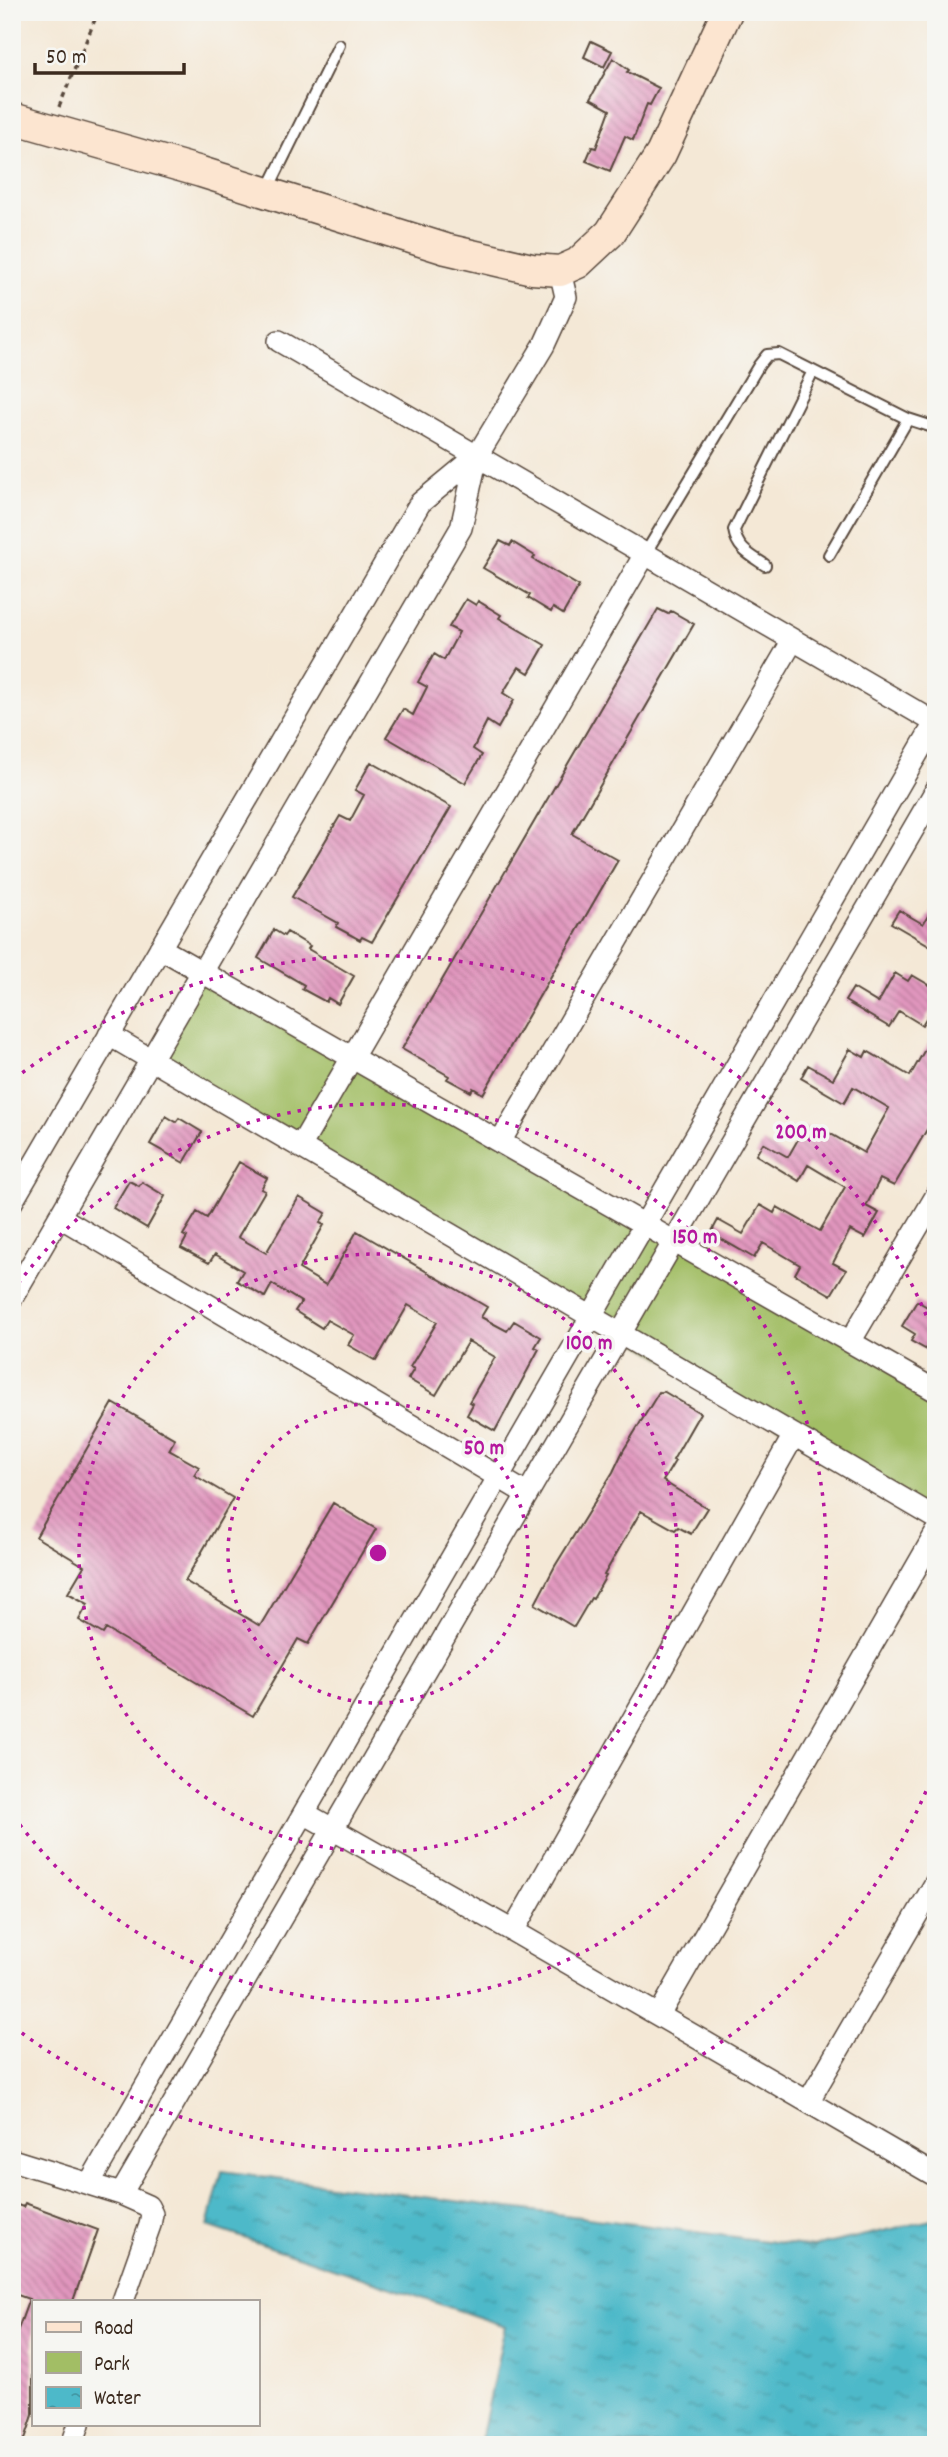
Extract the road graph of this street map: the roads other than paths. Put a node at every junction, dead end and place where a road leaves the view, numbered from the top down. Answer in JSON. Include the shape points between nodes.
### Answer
{"nodes":[{"id":1,"x":727,"y":12,"type":"edge"},
{"id":2,"x":339,"y":45,"type":"dead end"},
{"id":3,"x":12,"y":118,"type":"edge"},
{"id":4,"x":266,"y":194,"type":"junction"},
{"id":5,"x":559,"y":271,"type":"junction"},
{"id":6,"x":279,"y":341,"type":"dead end"},
{"id":7,"x":813,"y":371,"type":"junction"},
{"id":8,"x":908,"y":419,"type":"junction"},
{"id":9,"x":936,"y":428,"type":"edge"},
{"id":10,"x":477,"y":456,"type":"junction"},
{"id":11,"x":645,"y":554,"type":"junction"},
{"id":12,"x":828,"y":555,"type":"dead end"},
{"id":13,"x":765,"y":565,"type":"dead end"},
{"id":14,"x":793,"y":640,"type":"junction"},
{"id":15,"x":935,"y":723,"type":"edge"},
{"id":16,"x":936,"y":790,"type":"edge"},
{"id":17,"x":160,"y":948,"type":"junction"},
{"id":18,"x":201,"y":972,"type":"junction"},
{"id":19,"x":109,"y":1035,"type":"junction"},
{"id":20,"x":352,"y":1058,"type":"junction"},
{"id":21,"x":150,"y":1059,"type":"junction"},
{"id":22,"x":500,"y":1142,"type":"junction"},
{"id":23,"x":300,"y":1147,"type":"junction"},
{"id":24,"x":936,"y":1196,"type":"edge"},
{"id":25,"x":12,"y":1202,"type":"edge"},
{"id":26,"x":60,"y":1217,"type":"junction"},
{"id":27,"x":644,"y":1224,"type":"junction"},
{"id":28,"x":674,"y":1241,"type":"junction"},
{"id":29,"x":12,"y":1298,"type":"edge"},
{"id":30,"x":591,"y":1317,"type":"junction"},
{"id":31,"x":620,"y":1334,"type":"junction"},
{"id":32,"x":850,"y":1342,"type":"junction"},
{"id":33,"x":936,"y":1391,"type":"edge"},
{"id":34,"x":794,"y":1435,"type":"junction"},
{"id":35,"x":498,"y":1477,"type":"junction"},
{"id":36,"x":527,"y":1494,"type":"junction"},
{"id":37,"x":936,"y":1518,"type":"edge"},
{"id":38,"x":936,"y":1533,"type":"edge"},
{"id":39,"x":304,"y":1813,"type":"junction"},
{"id":40,"x":333,"y":1829,"type":"junction"},
{"id":41,"x":936,"y":1882,"type":"edge"},
{"id":42,"x":513,"y":1931,"type":"junction"},
{"id":43,"x":659,"y":2015,"type":"junction"},
{"id":44,"x":808,"y":2102,"type":"junction"},
{"id":45,"x":12,"y":2160,"type":"edge"},
{"id":46,"x":936,"y":2176,"type":"edge"},
{"id":47,"x":89,"y":2184,"type":"junction"},
{"id":48,"x":121,"y":2194,"type":"junction"},
{"id":49,"x":123,"y":2300,"type":"edge"},
{"id":50,"x":78,"y":2426,"type":"edge"},
{"id":51,"x":72,"y":2445,"type":"edge"}],
"edges":[{"from":1,"to":5,"type":"street","via":[[661,154],[610,233],[578,263]]},
{"from":2,"to":4,"type":"lane"},
{"from":3,"to":4,"type":"street"},
{"from":4,"to":5,"type":"street","via":[[446,249]]},
{"from":5,"to":10,"type":"street","via":[[566,297],[544,345]]},
{"from":6,"to":10,"type":"street"},
{"from":7,"to":8,"type":"lane"},
{"from":7,"to":11,"type":"lane","via":[[779,354],[766,355]]},
{"from":7,"to":13,"type":"lane","via":[[734,530],[741,549]]},
{"from":8,"to":9,"type":"lane"},
{"from":8,"to":12,"type":"lane"},
{"from":10,"to":11,"type":"street"},
{"from":10,"to":17,"type":"street","via":[[420,503]]},
{"from":10,"to":18,"type":"street","via":[[461,528]]},
{"from":11,"to":14,"type":"street"},
{"from":11,"to":20,"type":"street"},
{"from":14,"to":15,"type":"street"},
{"from":14,"to":22,"type":"street"},
{"from":15,"to":27,"type":"street"},
{"from":16,"to":28,"type":"street"},
{"from":17,"to":18,"type":"street"},
{"from":17,"to":19,"type":"street"},
{"from":18,"to":20,"type":"street"},
{"from":18,"to":21,"type":"street"},
{"from":19,"to":21,"type":"street"},
{"from":19,"to":25,"type":"street"},
{"from":20,"to":22,"type":"street"},
{"from":20,"to":23,"type":"street"},
{"from":21,"to":23,"type":"street"},
{"from":21,"to":26,"type":"street"},
{"from":22,"to":27,"type":"street"},
{"from":23,"to":30,"type":"street"},
{"from":24,"to":32,"type":"street"},
{"from":26,"to":29,"type":"street"},
{"from":26,"to":35,"type":"street"},
{"from":27,"to":28,"type":"street"},
{"from":27,"to":30,"type":"street"},
{"from":28,"to":31,"type":"street"},
{"from":28,"to":32,"type":"street"},
{"from":30,"to":31,"type":"street"},
{"from":30,"to":35,"type":"street"},
{"from":31,"to":34,"type":"street"},
{"from":31,"to":36,"type":"street"},
{"from":32,"to":33,"type":"street"},
{"from":34,"to":37,"type":"street"},
{"from":34,"to":42,"type":"street"},
{"from":35,"to":36,"type":"street"},
{"from":35,"to":39,"type":"street"},
{"from":36,"to":40,"type":"street"},
{"from":38,"to":43,"type":"street"},
{"from":39,"to":40,"type":"street"},
{"from":39,"to":47,"type":"street"},
{"from":40,"to":42,"type":"street"},
{"from":40,"to":48,"type":"street"},
{"from":41,"to":44,"type":"street"},
{"from":42,"to":43,"type":"street"},
{"from":43,"to":44,"type":"street"},
{"from":44,"to":46,"type":"street"},
{"from":45,"to":47,"type":"street"},
{"from":47,"to":48,"type":"street"},
{"from":48,"to":49,"type":"street","via":[[148,2206],[152,2214]]},
{"from":50,"to":51,"type":"street"}]}
